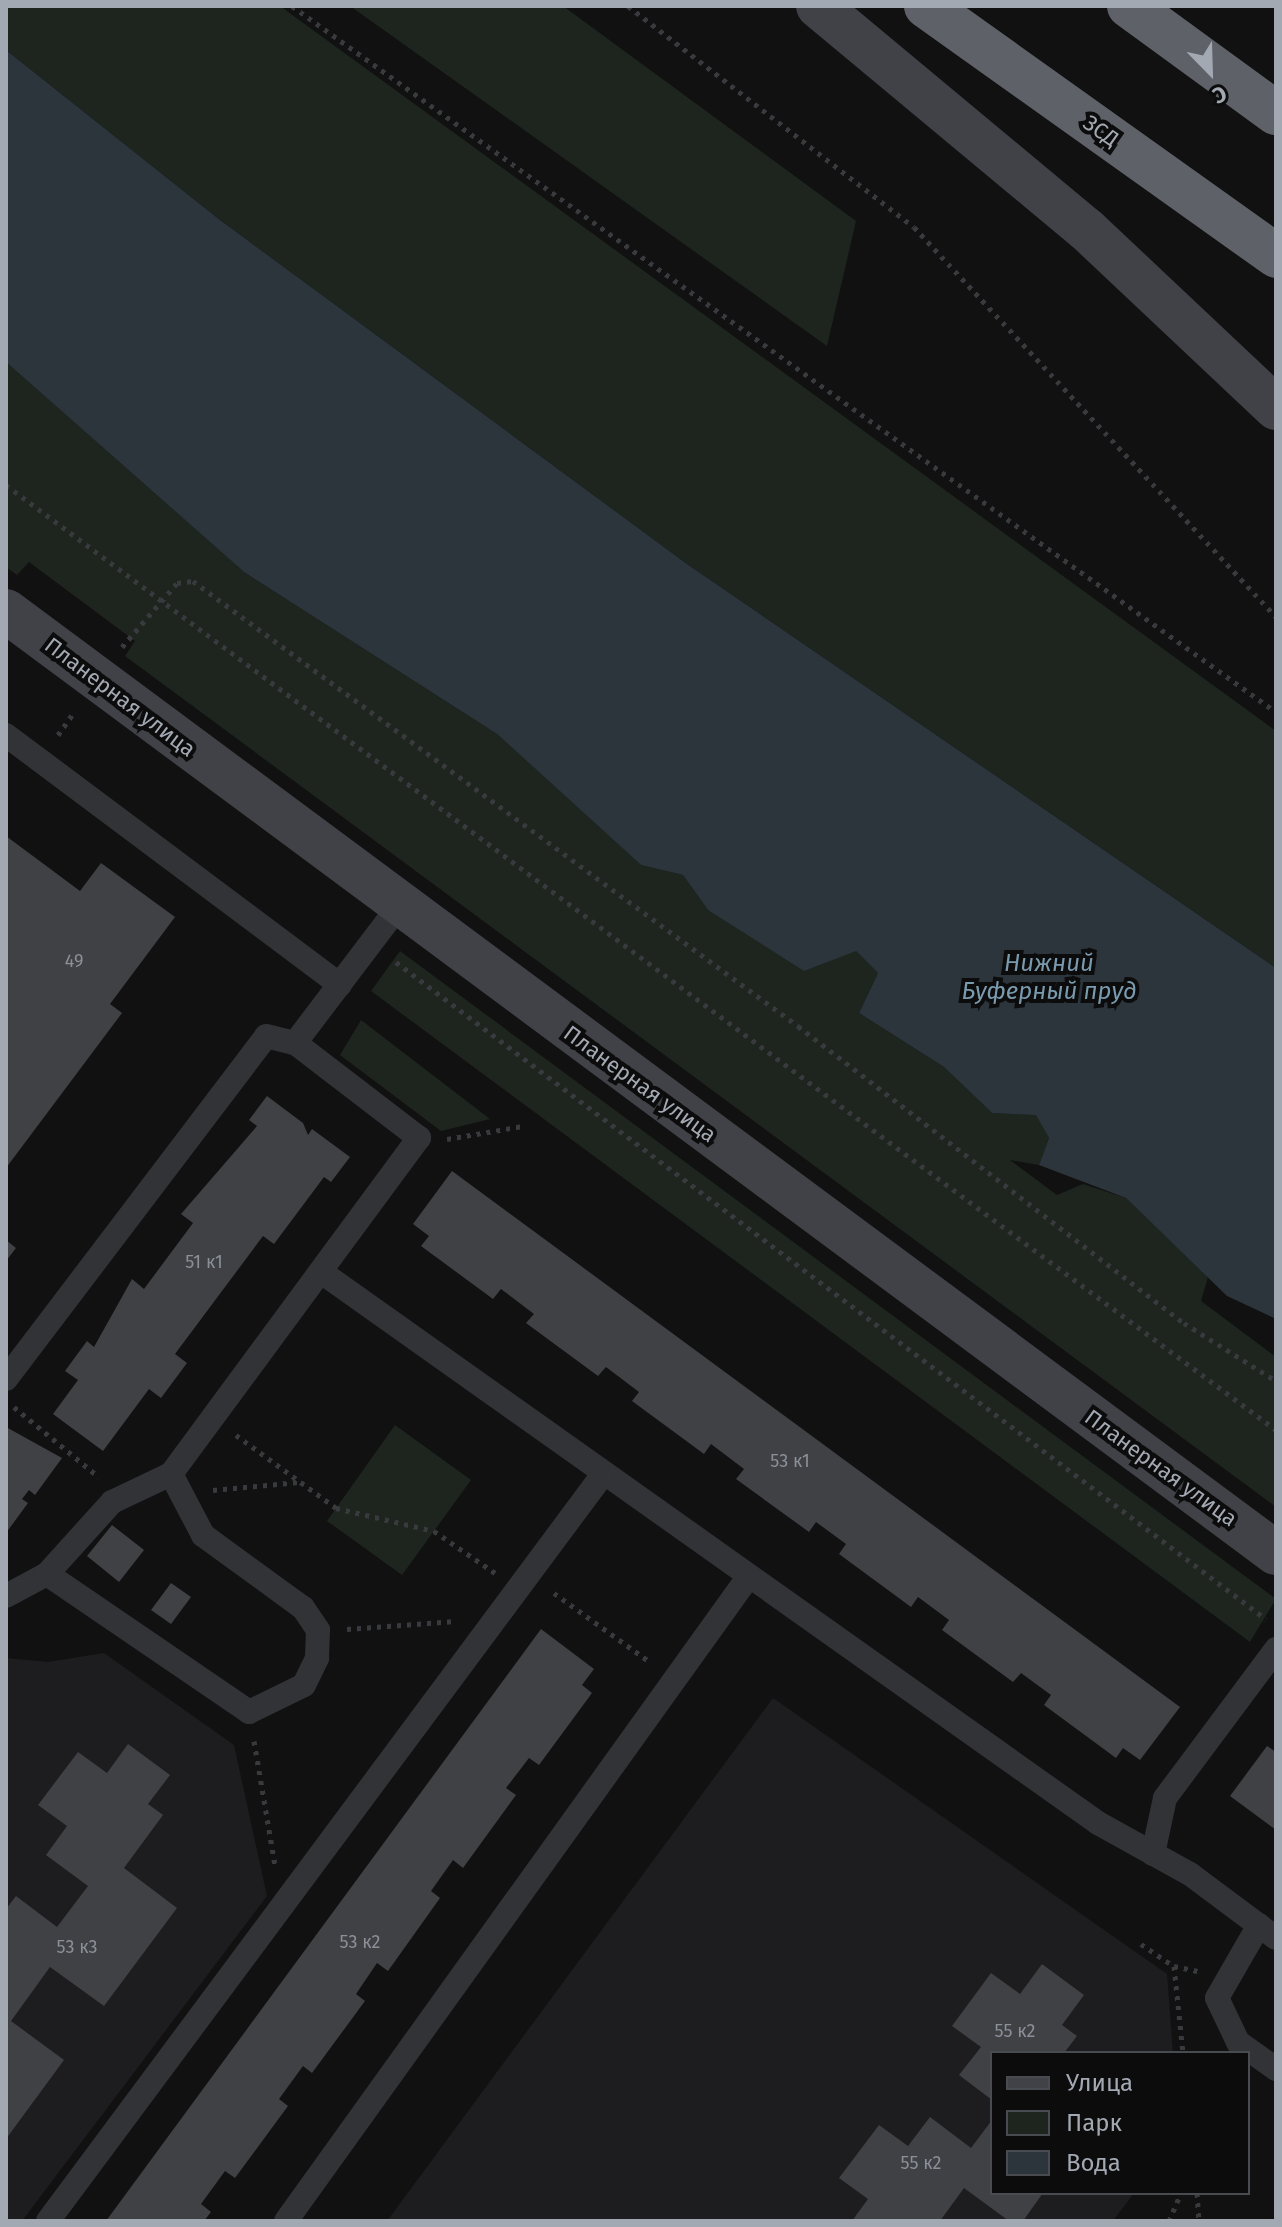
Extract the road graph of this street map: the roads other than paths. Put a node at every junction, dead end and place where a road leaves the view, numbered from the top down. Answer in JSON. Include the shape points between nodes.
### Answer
{"nodes":[{"id":1,"x":818,"y":6,"type":"edge"},
{"id":2,"x":926,"y":6,"type":"edge"},
{"id":3,"x":1129,"y":6,"type":"edge"},
{"id":4,"x":1276,"y":113,"type":"edge"},
{"id":5,"x":1276,"y":256,"type":"edge"},
{"id":6,"x":1276,"y":408,"type":"edge"},
{"id":7,"x":6,"y":611,"type":"edge"},
{"id":8,"x":6,"y":735,"type":"edge"},
{"id":9,"x":399,"y":906,"type":"junction"},
{"id":10,"x":340,"y":985,"type":"junction"},
{"id":11,"x":295,"y":1043,"type":"junction"},
{"id":12,"x":324,"y":1274,"type":"junction"},
{"id":13,"x":7,"y":1385,"type":"edge"},
{"id":14,"x":604,"y":1473,"type":"junction"},
{"id":15,"x":176,"y":1483,"type":"junction"},
{"id":16,"x":1276,"y":1553,"type":"edge"},
{"id":17,"x":47,"y":1574,"type":"junction"},
{"id":18,"x":749,"y":1576,"type":"junction"},
{"id":19,"x":6,"y":1596,"type":"edge"},
{"id":20,"x":1276,"y":1649,"type":"edge"},
{"id":21,"x":1153,"y":1854,"type":"junction"},
{"id":22,"x":1267,"y":1932,"type":"edge"},
{"id":23,"x":1276,"y":2069,"type":"edge"},
{"id":24,"x":48,"y":2221,"type":"edge"},
{"id":25,"x":286,"y":2221,"type":"edge"}],
"edges":[{"from":1,"to":6,"type":"street","via":[[1086,229]]},
{"from":2,"to":5,"type":"highway","name":"ЗСД"},
{"from":3,"to":4,"type":"highway"},
{"from":7,"to":9,"type":"street","name":"Планерная улица"},
{"from":8,"to":10,"type":"lane"},
{"from":9,"to":10,"type":"lane"},
{"from":9,"to":16,"type":"street","name":"Планерная улица"},
{"from":10,"to":11,"type":"lane"},
{"from":11,"to":12,"type":"lane","via":[[419,1138]]},
{"from":11,"to":13,"type":"lane","via":[[266,1036]]},
{"from":12,"to":14,"type":"lane"},
{"from":12,"to":15,"type":"lane","via":[[213,1418]]},
{"from":14,"to":18,"type":"lane"},
{"from":14,"to":24,"type":"lane"},
{"from":15,"to":17,"type":"lane","via":[[112,1502]]},
{"from":15,"to":17,"type":"lane","via":[[203,1535],[303,1608],[318,1630],[317,1658],[304,1685],[249,1712]]},
{"from":17,"to":19,"type":"lane"},
{"from":18,"to":21,"type":"lane","via":[[1098,1823]]},
{"from":18,"to":25,"type":"lane"},
{"from":20,"to":21,"type":"lane","via":[[1165,1798]]},
{"from":21,"to":22,"type":"lane"},
{"from":22,"to":23,"type":"lane","via":[[1217,1998],[1238,2042]]}]}
